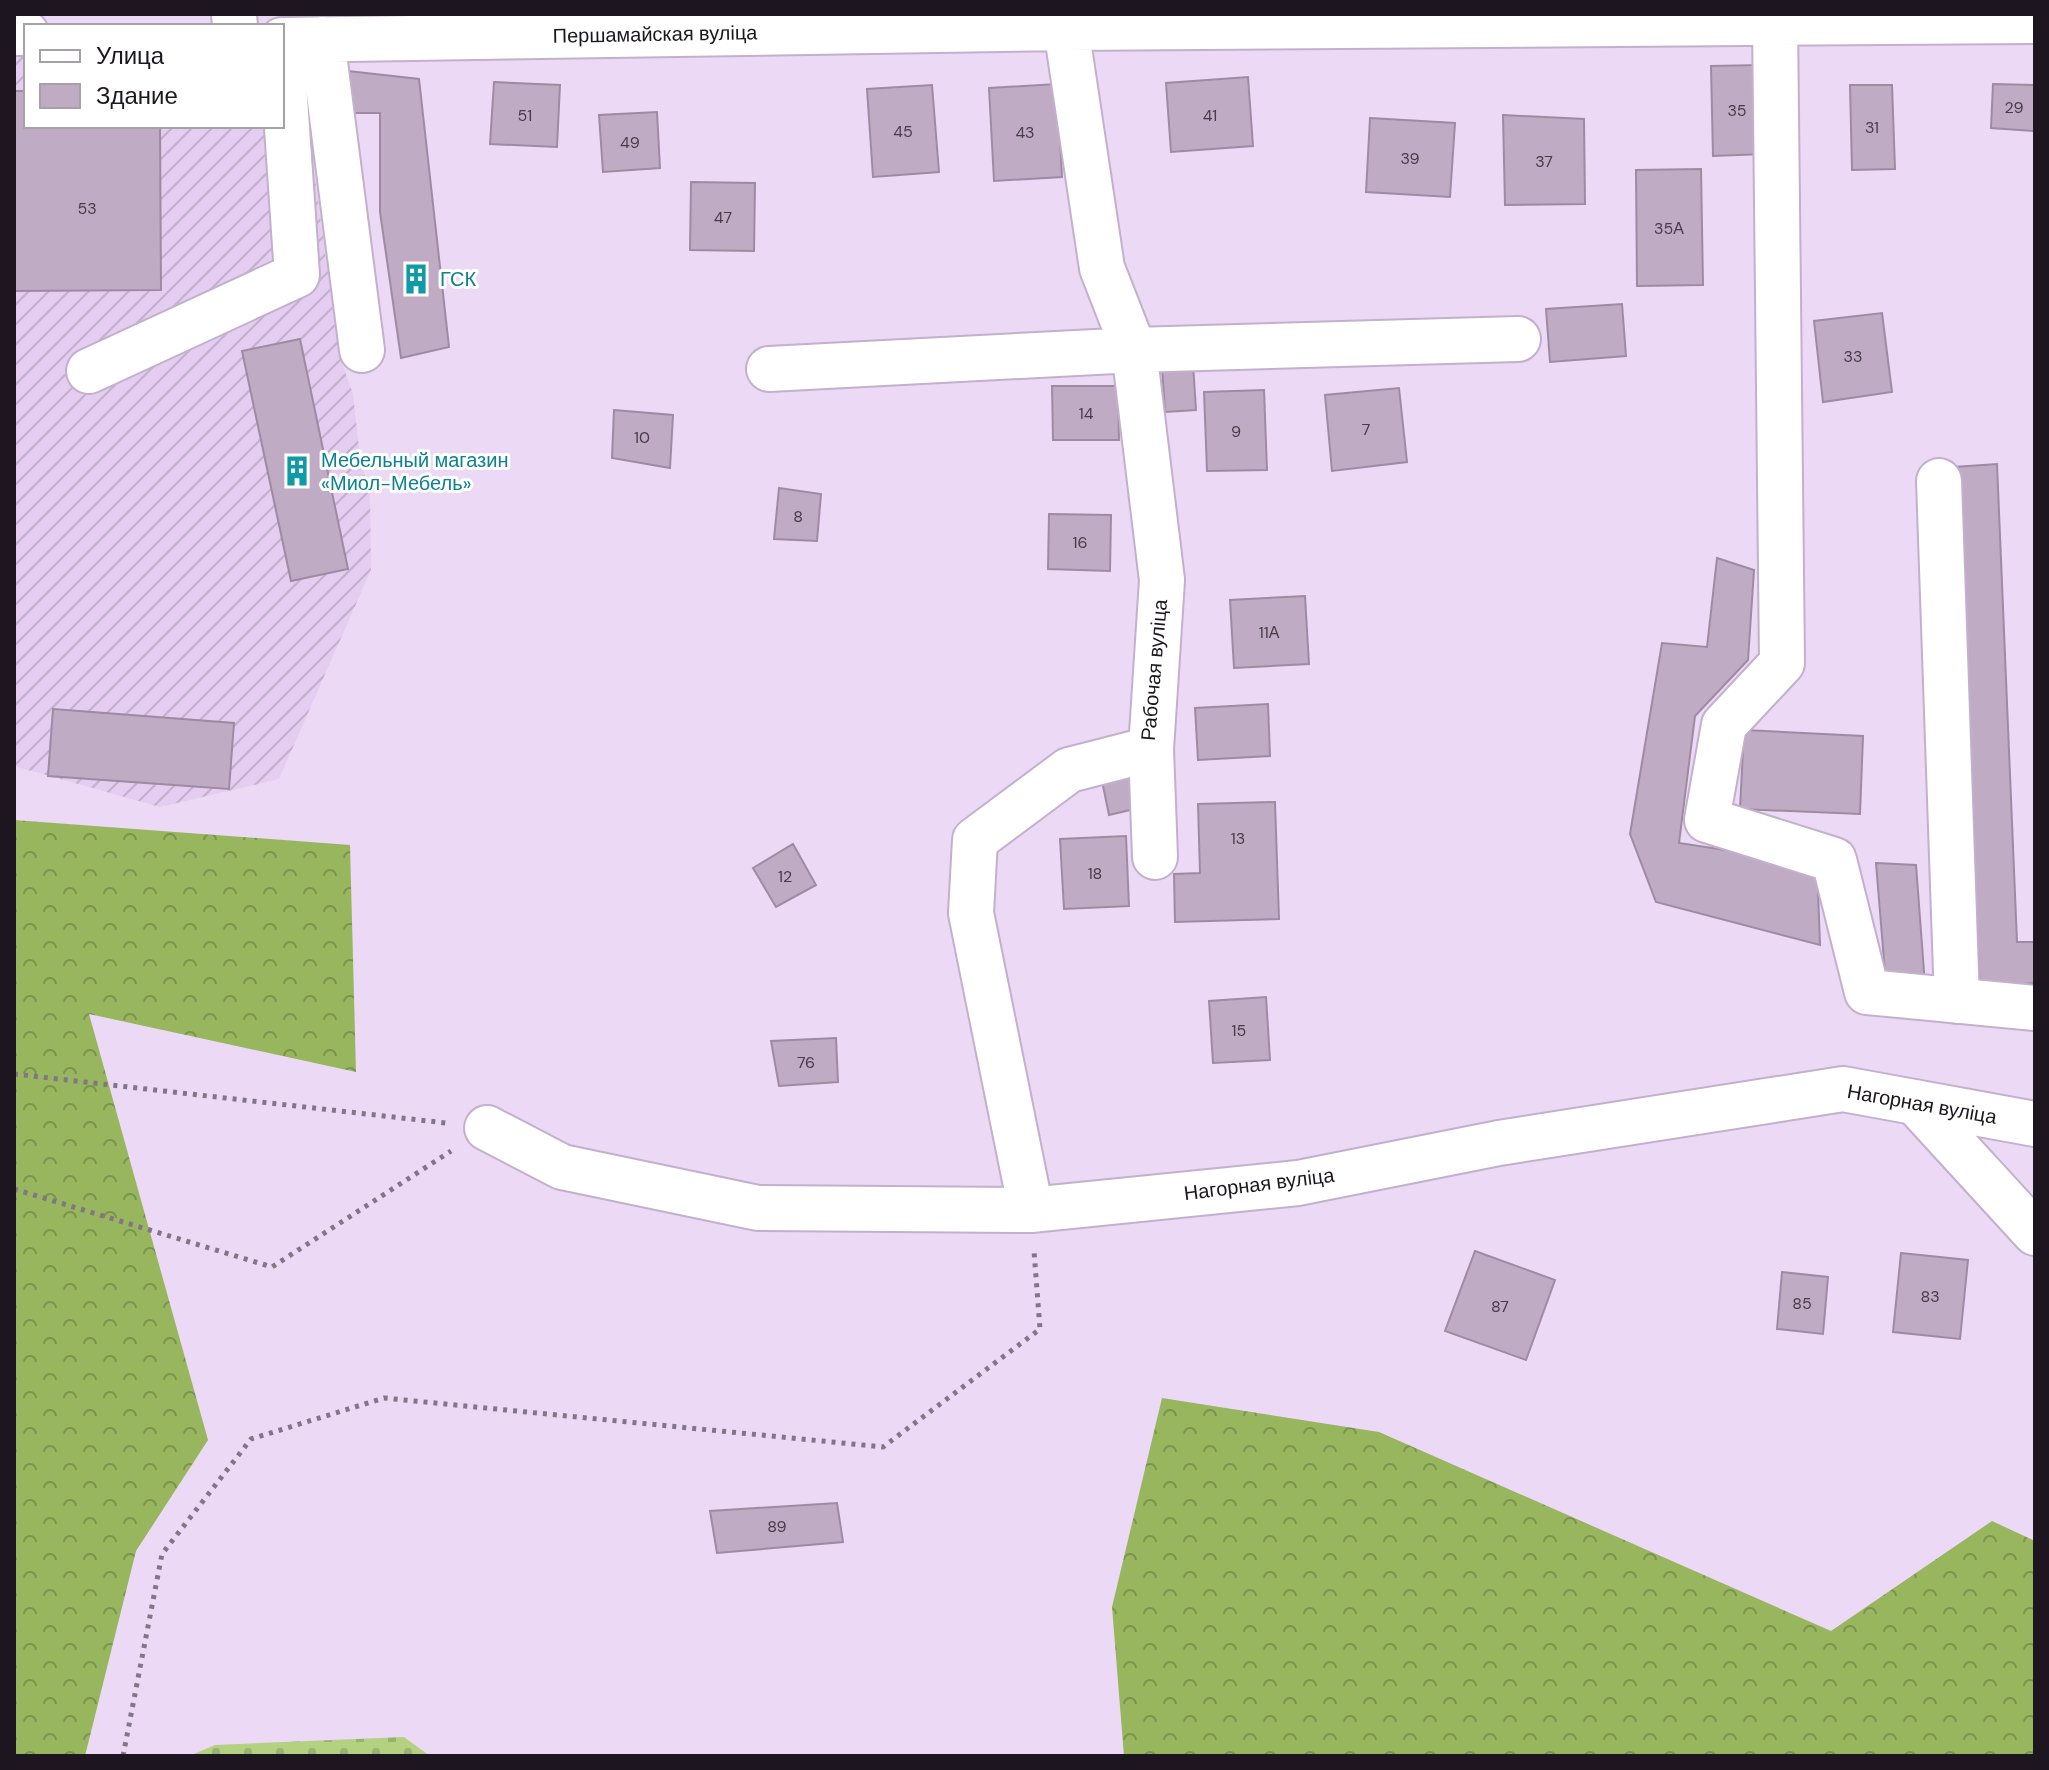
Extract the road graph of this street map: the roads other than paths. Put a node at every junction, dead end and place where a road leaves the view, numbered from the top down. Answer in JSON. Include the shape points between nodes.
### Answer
{"nodes":[{"id":1,"x":1757,"y":19,"type":"edge"},
{"id":2,"x":2035,"y":21,"type":"edge"},
{"id":3,"x":920,"y":22,"type":"edge"},
{"id":4,"x":1066,"y":28,"type":"junction"},
{"id":5,"x":302,"y":40,"type":"edge"},
{"id":6,"x":284,"y":83,"type":"edge"},
{"id":7,"x":1518,"y":339,"type":"dead end"},
{"id":8,"x":362,"y":350,"type":"dead end"},
{"id":9,"x":1134,"y":350,"type":"junction"},
{"id":10,"x":769,"y":369,"type":"dead end"},
{"id":11,"x":89,"y":371,"type":"dead end"},
{"id":12,"x":1939,"y":481,"type":"dead end"},
{"id":13,"x":1151,"y":749,"type":"junction"},
{"id":14,"x":1155,"y":857,"type":"dead end"},
{"id":15,"x":1957,"y":1001,"type":"junction"},
{"id":16,"x":2035,"y":1008,"type":"edge"},
{"id":17,"x":1915,"y":1102,"type":"junction"},
{"id":18,"x":2035,"y":1124,"type":"edge"},
{"id":19,"x":487,"y":1128,"type":"road end"},
{"id":20,"x":1031,"y":1210,"type":"junction"},
{"id":21,"x":2035,"y":1233,"type":"edge"}],
"edges":[{"from":1,"to":2,"type":"street","name":"Першамайская вуліца"},
{"from":1,"to":4,"type":"street","name":"Першамайская вуліца"},
{"from":1,"to":15,"type":"street","via":[[1782,663],[1724,725],[1707,820],[1834,860],[1867,992]]},
{"from":3,"to":4,"type":"street","name":"Першамайская вуліца"},
{"from":3,"to":5,"type":"street","name":"Першамайская вуліца"},
{"from":4,"to":9,"type":"street","name":"Рабочая вуліца","via":[[1102,268]]},
{"from":5,"to":8,"type":"street"},
{"from":6,"to":11,"type":"street","via":[[297,275]]},
{"from":7,"to":9,"type":"street"},
{"from":9,"to":10,"type":"street"},
{"from":9,"to":13,"type":"street","name":"Рабочая вуліца","via":[[1162,580]]},
{"from":12,"to":15,"type":"street"},
{"from":13,"to":14,"type":"street"},
{"from":13,"to":20,"type":"street","name":"Рабочая вуліца","via":[[1069,770],[975,840],[971,913]]},
{"from":15,"to":16,"type":"street"},
{"from":17,"to":18,"type":"street","name":"Нагорная вуліца"},
{"from":17,"to":20,"type":"street","name":"Нагорная вуліца","via":[[1843,1089],[1499,1143],[1298,1183]]},
{"from":17,"to":21,"type":"street"},
{"from":19,"to":20,"type":"street","name":"Нагорная вуліца","via":[[562,1167],[758,1208]]}]}
